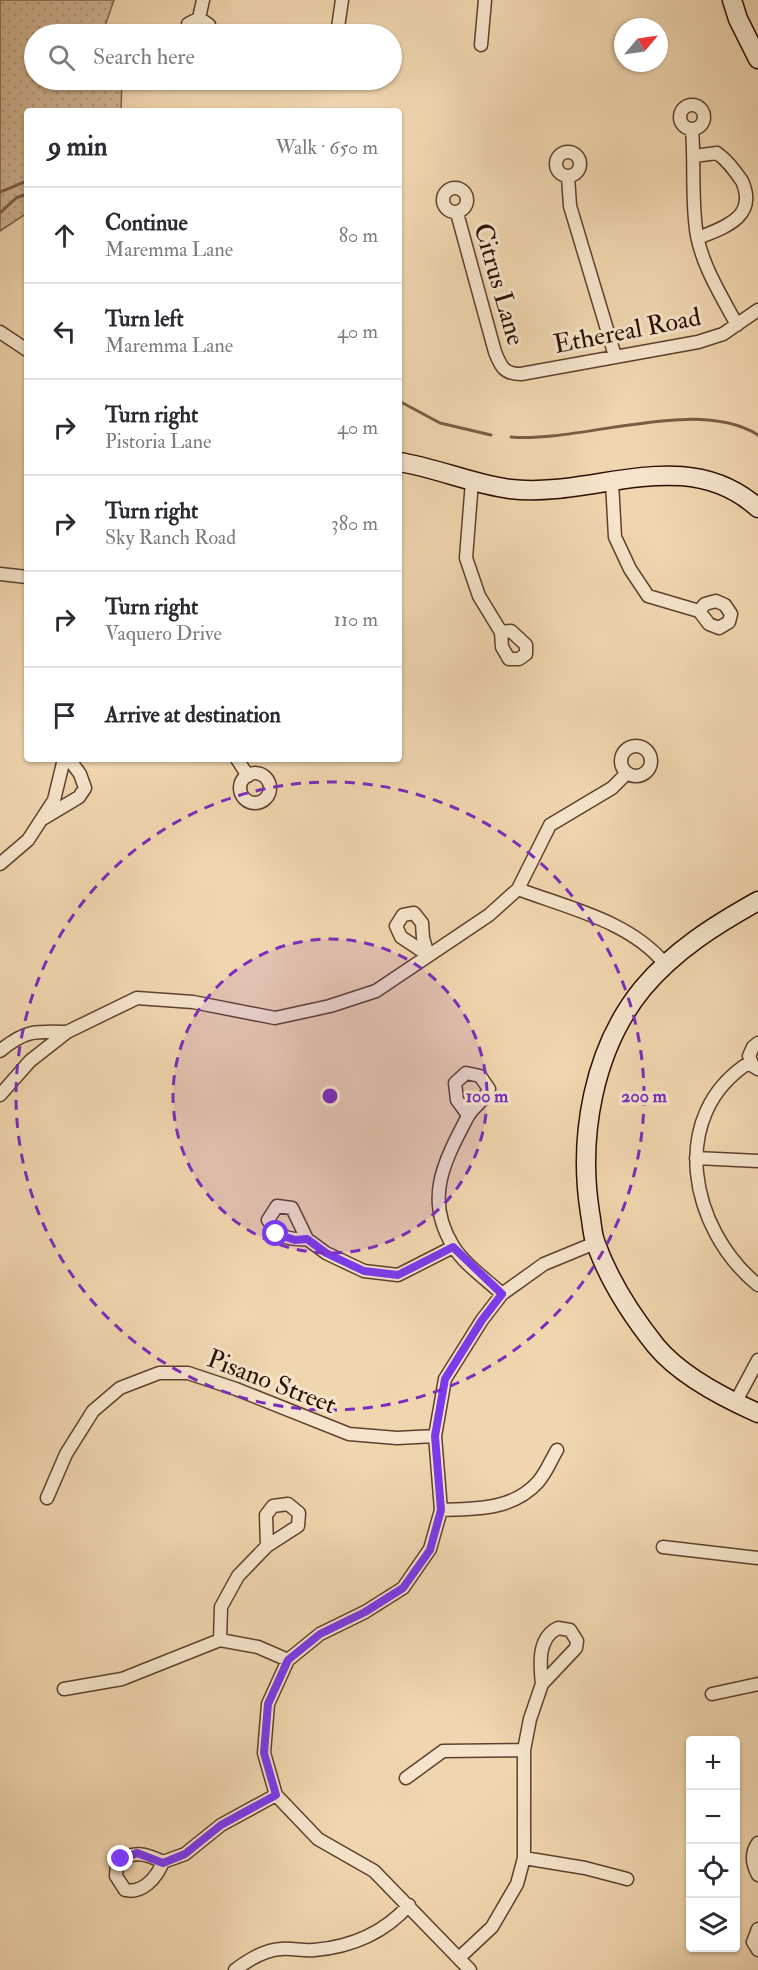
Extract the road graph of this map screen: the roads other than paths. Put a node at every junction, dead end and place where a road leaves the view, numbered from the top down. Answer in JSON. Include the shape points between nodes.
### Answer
{"nodes":[{"id":1,"x":203,"y":0,"type":"edge"},
{"id":2,"x":342,"y":0,"type":"edge"},
{"id":3,"x":485,"y":0,"type":"edge"},
{"id":4,"x":732,"y":0,"type":"edge"},
{"id":5,"x":199,"y":18,"type":"junction"},
{"id":6,"x":188,"y":24,"type":"edge"},
{"id":7,"x":208,"y":24,"type":"edge"},
{"id":8,"x":338,"y":24,"type":"edge"},
{"id":9,"x":481,"y":45,"type":"dead end"},
{"id":10,"x":758,"y":59,"type":"edge"},
{"id":11,"x":692,"y":129,"type":"dead end"},
{"id":12,"x":694,"y":156,"type":"junction"},
{"id":13,"x":568,"y":176,"type":"dead end"},
{"id":14,"x":457,"y":213,"type":"dead end"},
{"id":15,"x":698,"y":238,"type":"junction"},
{"id":16,"x":758,"y":310,"type":"edge"},
{"id":17,"x":737,"y":324,"type":"junction"},
{"id":18,"x":0,"y":332,"type":"edge"},
{"id":19,"x":24,"y":348,"type":"edge"},
{"id":20,"x":615,"y":356,"type":"junction"},
{"id":21,"x":501,"y":367,"type":"joint"},
{"id":22,"x":402,"y":463,"type":"edge"},
{"id":23,"x":472,"y":481,"type":"junction"},
{"id":24,"x":612,"y":482,"type":"junction"},
{"id":25,"x":758,"y":508,"type":"edge"},
{"id":26,"x":0,"y":574,"type":"edge"},
{"id":27,"x":24,"y":577,"type":"edge"},
{"id":28,"x":699,"y":611,"type":"dead end"},
{"id":29,"x":501,"y":632,"type":"dead end"},
{"id":30,"x":66,"y":762,"type":"edge"},
{"id":31,"x":70,"y":762,"type":"edge"},
{"id":32,"x":239,"y":762,"type":"edge"},
{"id":33,"x":627,"y":773,"type":"dead end"},
{"id":34,"x":248,"y":776,"type":"dead end"},
{"id":35,"x":43,"y":818,"type":"junction"},
{"id":36,"x":2,"y":857,"type":"edge"},
{"id":37,"x":518,"y":889,"type":"junction"},
{"id":38,"x":758,"y":901,"type":"edge"},
{"id":39,"x":665,"y":963,"type":"junction"},
{"id":40,"x":67,"y":1032,"type":"junction"},
{"id":41,"x":758,"y":1043,"type":"edge"},
{"id":42,"x":0,"y":1051,"type":"edge"},
{"id":43,"x":754,"y":1065,"type":"edge"},
{"id":44,"x":0,"y":1095,"type":"edge"},
{"id":45,"x":468,"y":1115,"type":"dead end"},
{"id":46,"x":696,"y":1158,"type":"junction"},
{"id":47,"x":758,"y":1161,"type":"edge"},
{"id":48,"x":307,"y":1239,"type":"dead end"},
{"id":49,"x":595,"y":1243,"type":"junction"},
{"id":50,"x":453,"y":1247,"type":"junction"},
{"id":51,"x":758,"y":1285,"type":"edge"},
{"id":52,"x":502,"y":1294,"type":"junction"},
{"id":53,"x":758,"y":1360,"type":"edge"},
{"id":54,"x":735,"y":1403,"type":"junction"},
{"id":55,"x":758,"y":1413,"type":"edge"},
{"id":56,"x":435,"y":1436,"type":"junction"},
{"id":57,"x":557,"y":1450,"type":"dead end"},
{"id":58,"x":47,"y":1498,"type":"dead end"},
{"id":59,"x":441,"y":1510,"type":"junction"},
{"id":60,"x":267,"y":1546,"type":"dead end"},
{"id":61,"x":663,"y":1548,"type":"dead end"},
{"id":62,"x":758,"y":1558,"type":"edge"},
{"id":63,"x":220,"y":1640,"type":"junction"},
{"id":64,"x":288,"y":1660,"type":"junction"},
{"id":65,"x":542,"y":1684,"type":"dead end"},
{"id":66,"x":758,"y":1684,"type":"edge"},
{"id":67,"x":64,"y":1689,"type":"dead end"},
{"id":68,"x":712,"y":1694,"type":"dead end"},
{"id":69,"x":524,"y":1750,"type":"junction"},
{"id":70,"x":406,"y":1778,"type":"dead end"},
{"id":71,"x":276,"y":1795,"type":"junction"},
{"id":72,"x":758,"y":1843,"type":"edge"},
{"id":73,"x":524,"y":1857,"type":"junction"},
{"id":74,"x":163,"y":1863,"type":"dead end"},
{"id":75,"x":758,"y":1875,"type":"edge"},
{"id":76,"x":627,"y":1879,"type":"dead end"},
{"id":77,"x":409,"y":1905,"type":"junction"},
{"id":78,"x":758,"y":1929,"type":"edge"},
{"id":79,"x":758,"y":1950,"type":"edge"},
{"id":80,"x":459,"y":1958,"type":"junction"},
{"id":81,"x":235,"y":1970,"type":"edge"},
{"id":82,"x":470,"y":1970,"type":"edge"}],
"edges":[{"from":1,"to":5,"type":"street"},
{"from":2,"to":8,"type":"street"},
{"from":3,"to":9,"type":"street"},
{"from":4,"to":10,"type":"street"},
{"from":5,"to":6,"type":"street"},
{"from":5,"to":7,"type":"street"},
{"from":11,"to":12,"type":"street"},
{"from":12,"to":15,"type":"street","via":[[693,208]]},
{"from":12,"to":15,"type":"street","via":[[717,153],[729,162],[750,195],[750,205],[741,217]]},
{"from":13,"to":20,"type":"street","via":[[570,206]]},
{"from":14,"to":21,"type":"street","name":"Citrus Lane"},
{"from":15,"to":17,"type":"street","via":[[710,273]]},
{"from":16,"to":17,"type":"street","name":"Ethereal Road"},
{"from":17,"to":20,"type":"street","name":"Ethereal Road","via":[[723,334],[698,342]]},
{"from":18,"to":19,"type":"street"},
{"from":20,"to":21,"type":"street","name":"Ethereal Road","via":[[521,374],[509,374]]},
{"from":22,"to":23,"type":"street"},
{"from":23,"to":24,"type":"street","via":[[512,489]]},
{"from":23,"to":29,"type":"street","via":[[466,558],[478,596]]},
{"from":24,"to":25,"type":"street","via":[[658,473],[699,478],[734,492]]},
{"from":24,"to":28,"type":"street","via":[[615,537],[648,597]]},
{"from":26,"to":27,"type":"street"},
{"from":30,"to":35,"type":"street","via":[[54,800]]},
{"from":31,"to":35,"type":"street","via":[[85,788],[80,797]]},
{"from":32,"to":34,"type":"street"},
{"from":33,"to":37,"type":"street","via":[[612,788],[550,825]]},
{"from":35,"to":36,"type":"street","via":[[28,840]]},
{"from":37,"to":39,"type":"street","via":[[617,926],[639,938]]},
{"from":37,"to":40,"type":"street","via":[[489,915],[376,991],[330,1006],[275,1018],[194,1002],[138,998]]},
{"from":38,"to":39,"type":"street","via":[[704,932]]},
{"from":39,"to":49,"type":"street","via":[[641,990],[621,1022],[594,1084],[585,1150]]},
{"from":40,"to":42,"type":"street","via":[[23,1034]]},
{"from":40,"to":44,"type":"street","via":[[30,1061]]},
{"from":41,"to":43,"type":"street","via":[[750,1051]]},
{"from":43,"to":46,"type":"street","via":[[719,1088],[703,1117]]},
{"from":45,"to":50,"type":"street","via":[[439,1178],[437,1210]]},
{"from":46,"to":47,"type":"street"},
{"from":46,"to":51,"type":"street","via":[[698,1193],[715,1235],[742,1272]]},
{"from":48,"to":50,"type":"street","via":[[364,1271],[398,1275]]},
{"from":49,"to":52,"type":"street","via":[[544,1264]]},
{"from":49,"to":54,"type":"street","via":[[625,1302],[657,1347],[699,1382]]},
{"from":50,"to":52,"type":"street"},
{"from":52,"to":56,"type":"street","via":[[445,1379]]},
{"from":53,"to":54,"type":"street"},
{"from":54,"to":55,"type":"street"},
{"from":56,"to":58,"type":"street","name":"Pisano Street","via":[[349,1434],[188,1373],[159,1373],[120,1388],[93,1411],[66,1454]]},
{"from":56,"to":59,"type":"street"},
{"from":57,"to":59,"type":"street","via":[[538,1482],[518,1499],[487,1509]]},
{"from":59,"to":64,"type":"street","via":[[430,1550],[403,1588],[320,1634]]},
{"from":60,"to":63,"type":"street","via":[[238,1576],[221,1607]]},
{"from":61,"to":62,"type":"street"},
{"from":63,"to":64,"type":"street","via":[[258,1647]]},
{"from":63,"to":67,"type":"street","via":[[122,1679]]},
{"from":64,"to":71,"type":"street","via":[[268,1704],[264,1753]]},
{"from":65,"to":69,"type":"street"},
{"from":66,"to":68,"type":"street"},
{"from":69,"to":70,"type":"street","via":[[443,1751]]},
{"from":69,"to":73,"type":"street"},
{"from":71,"to":74,"type":"street","via":[[221,1825],[185,1854]]},
{"from":71,"to":77,"type":"street","via":[[318,1839],[374,1871]]},
{"from":72,"to":75,"type":"street","via":[[752,1863]]},
{"from":73,"to":76,"type":"street"},
{"from":73,"to":80,"type":"street","via":[[517,1884],[503,1910],[492,1927]]},
{"from":77,"to":80,"type":"street"},
{"from":77,"to":81,"type":"street","via":[[394,1922],[340,1947],[280,1949],[251,1958]]},
{"from":78,"to":79,"type":"street","via":[[753,1942]]},
{"from":80,"to":82,"type":"street"}]}
